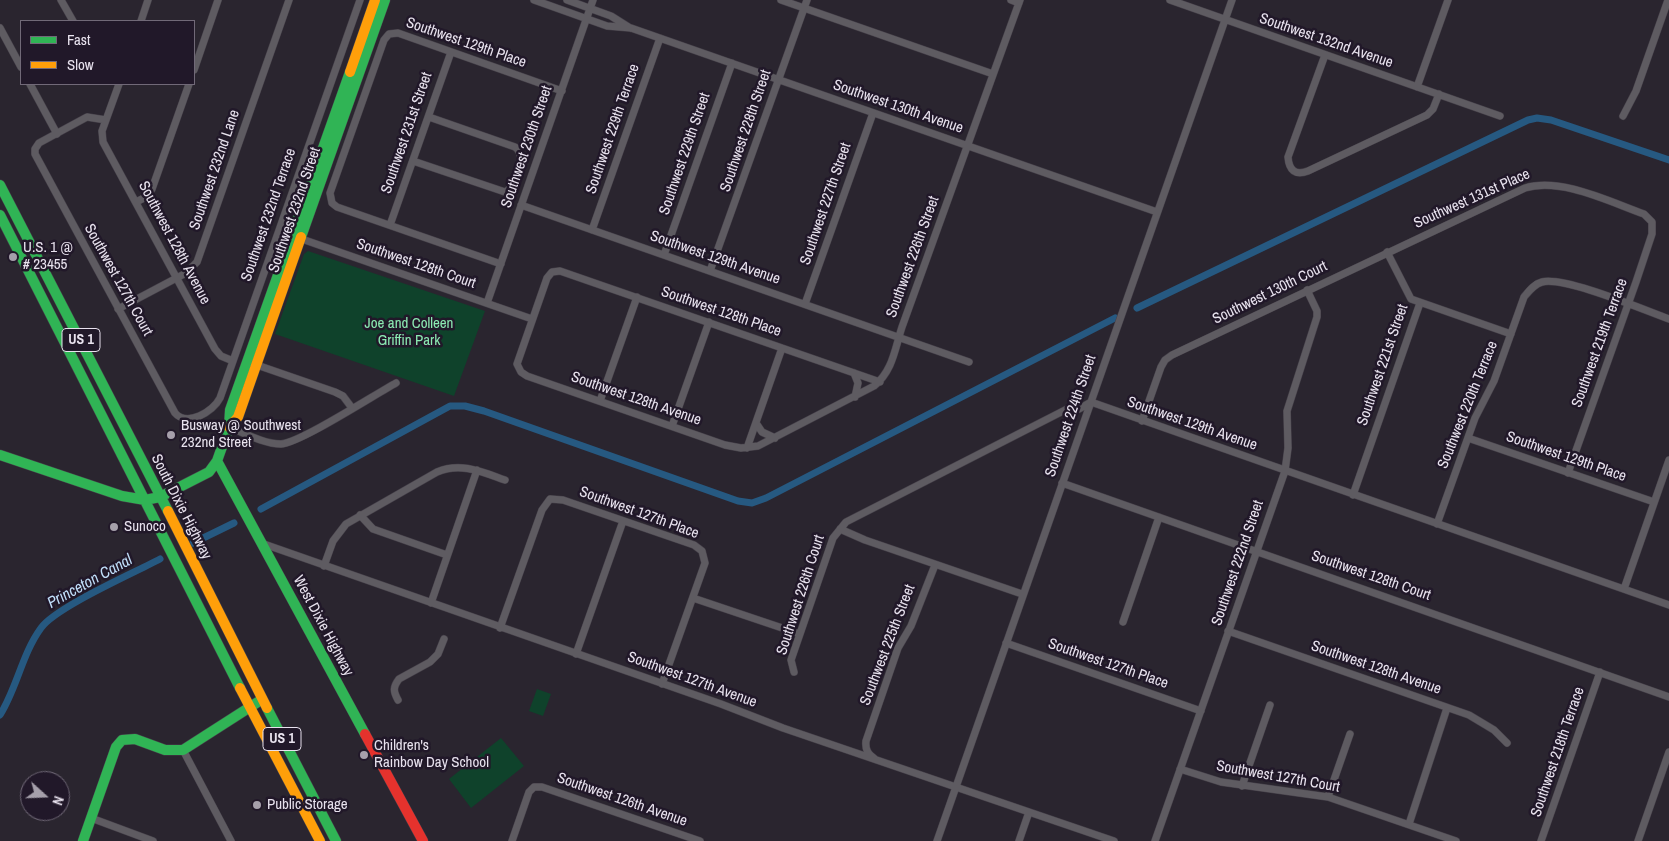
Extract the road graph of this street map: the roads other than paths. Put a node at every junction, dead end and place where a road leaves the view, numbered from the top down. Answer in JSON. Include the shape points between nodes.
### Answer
{"nodes":[{"id":1,"x":61,"y":0,"type":"edge"},
{"id":2,"x":148,"y":0,"type":"edge"},
{"id":3,"x":218,"y":0,"type":"edge"},
{"id":4,"x":289,"y":0,"type":"edge"},
{"id":5,"x":360,"y":0,"type":"edge"},
{"id":6,"x":374,"y":0,"type":"edge"},
{"id":7,"x":385,"y":0,"type":"edge"},
{"id":8,"x":534,"y":0,"type":"edge"},
{"id":9,"x":567,"y":0,"type":"edge"},
{"id":10,"x":593,"y":0,"type":"edge"},
{"id":11,"x":781,"y":0,"type":"edge"},
{"id":12,"x":807,"y":0,"type":"edge"},
{"id":13,"x":1011,"y":0,"type":"edge"},
{"id":14,"x":1170,"y":0,"type":"edge"},
{"id":15,"x":1232,"y":0,"type":"edge"},
{"id":16,"x":1448,"y":0,"type":"edge"},
{"id":17,"x":1668,"y":0,"type":"edge"},
{"id":18,"x":1019,"y":1,"type":"edge"},
{"id":19,"x":590,"y":8,"type":"junction"},
{"id":20,"x":804,"y":8,"type":"junction"},
{"id":21,"x":587,"y":19,"type":"junction"},
{"id":22,"x":72,"y":20,"type":"edge"},
{"id":23,"x":141,"y":20,"type":"edge"},
{"id":24,"x":1225,"y":20,"type":"junction"},
{"id":25,"x":0,"y":28,"type":"edge"},
{"id":26,"x":631,"y":28,"type":"junction"},
{"id":27,"x":660,"y":38,"type":"junction"},
{"id":28,"x":451,"y":52,"type":"junction"},
{"id":29,"x":1325,"y":55,"type":"junction"},
{"id":30,"x":732,"y":63,"type":"junction"},
{"id":31,"x":20,"y":65,"type":"edge"},
{"id":32,"x":195,"y":67,"type":"edge"},
{"id":33,"x":993,"y":74,"type":"junction"},
{"id":34,"x":778,"y":80,"type":"junction"},
{"id":35,"x":31,"y":85,"type":"edge"},
{"id":36,"x":119,"y":85,"type":"edge"},
{"id":37,"x":189,"y":85,"type":"edge"},
{"id":38,"x":1417,"y":86,"type":"junction"},
{"id":39,"x":562,"y":91,"type":"junction"},
{"id":40,"x":1438,"y":94,"type":"junction"},
{"id":41,"x":873,"y":113,"type":"junction"},
{"id":42,"x":1500,"y":116,"type":"dead end"},
{"id":43,"x":1623,"y":116,"type":"dead end"},
{"id":44,"x":429,"y":117,"type":"junction"},
{"id":45,"x":106,"y":120,"type":"junction"},
{"id":46,"x":57,"y":134,"type":"junction"},
{"id":47,"x":968,"y":145,"type":"junction"},
{"id":48,"x":413,"y":161,"type":"junction"},
{"id":49,"x":0,"y":185,"type":"edge"},
{"id":50,"x":0,"y":192,"type":"edge"},
{"id":51,"x":8,"y":200,"type":"junction"},
{"id":52,"x":136,"y":202,"type":"junction"},
{"id":53,"x":521,"y":205,"type":"junction"},
{"id":54,"x":1157,"y":212,"type":"junction"},
{"id":55,"x":0,"y":215,"type":"edge"},
{"id":56,"x":1652,"y":222,"type":"joint"},
{"id":57,"x":390,"y":225,"type":"junction"},
{"id":58,"x":592,"y":230,"type":"junction"},
{"id":59,"x":296,"y":237,"type":"junction"},
{"id":60,"x":1387,"y":252,"type":"junction"},
{"id":61,"x":664,"y":255,"type":"junction"},
{"id":62,"x":501,"y":264,"type":"junction"},
{"id":63,"x":710,"y":271,"type":"junction"},
{"id":64,"x":177,"y":278,"type":"junction"},
{"id":65,"x":1307,"y":290,"type":"junction"},
{"id":66,"x":637,"y":297,"type":"junction"},
{"id":67,"x":487,"y":303,"type":"junction"},
{"id":68,"x":1420,"y":303,"type":"junction"},
{"id":69,"x":805,"y":304,"type":"junction"},
{"id":70,"x":1628,"y":305,"type":"junction"},
{"id":71,"x":118,"y":309,"type":"junction"},
{"id":72,"x":532,"y":319,"type":"junction"},
{"id":73,"x":1669,"y":319,"type":"edge"},
{"id":74,"x":709,"y":322,"type":"junction"},
{"id":75,"x":61,"y":332,"type":"junction"},
{"id":76,"x":1511,"y":334,"type":"junction"},
{"id":77,"x":898,"y":338,"type":"junction"},
{"id":78,"x":782,"y":348,"type":"junction"},
{"id":79,"x":233,"y":361,"type":"junction"},
{"id":80,"x":969,"y":362,"type":"dead end"},
{"id":81,"x":252,"y":363,"type":"junction"},
{"id":82,"x":854,"y":373,"type":"junction"},
{"id":83,"x":880,"y":382,"type":"junction"},
{"id":84,"x":396,"y":383,"type":"dead end"},
{"id":85,"x":855,"y":398,"type":"junction"},
{"id":86,"x":600,"y":401,"type":"junction"},
{"id":87,"x":1091,"y":402,"type":"junction"},
{"id":88,"x":352,"y":408,"type":"junction"},
{"id":89,"x":184,"y":419,"type":"joint"},
{"id":90,"x":1142,"y":421,"type":"junction"},
{"id":91,"x":756,"y":422,"type":"junction"},
{"id":92,"x":672,"y":426,"type":"junction"},
{"id":93,"x":229,"y":427,"type":"junction"},
{"id":94,"x":775,"y":438,"type":"junction"},
{"id":95,"x":1468,"y":438,"type":"junction"},
{"id":96,"x":748,"y":448,"type":"junction"},
{"id":97,"x":0,"y":455,"type":"edge"},
{"id":98,"x":217,"y":460,"type":"junction"},
{"id":99,"x":1669,"y":460,"type":"edge"},
{"id":100,"x":477,"y":470,"type":"junction"},
{"id":101,"x":1285,"y":471,"type":"junction"},
{"id":102,"x":1568,"y":473,"type":"junction"},
{"id":103,"x":505,"y":480,"type":"dead end"},
{"id":104,"x":1062,"y":483,"type":"junction"},
{"id":105,"x":1353,"y":495,"type":"junction"},
{"id":106,"x":160,"y":497,"type":"junction"},
{"id":107,"x":145,"y":500,"type":"junction"},
{"id":108,"x":1654,"y":502,"type":"junction"},
{"id":109,"x":360,"y":515,"type":"junction"},
{"id":110,"x":1159,"y":517,"type":"junction"},
{"id":111,"x":623,"y":521,"type":"junction"},
{"id":112,"x":1437,"y":524,"type":"junction"},
{"id":113,"x":840,"y":529,"type":"junction"},
{"id":114,"x":261,"y":543,"type":"junction"},
{"id":115,"x":1256,"y":551,"type":"junction"},
{"id":116,"x":447,"y":555,"type":"junction"},
{"id":117,"x":935,"y":565,"type":"junction"},
{"id":118,"x":324,"y":566,"type":"junction"},
{"id":119,"x":1624,"y":589,"type":"junction"},
{"id":120,"x":207,"y":591,"type":"junction"},
{"id":121,"x":1022,"y":594,"type":"junction"},
{"id":122,"x":693,"y":598,"type":"junction"},
{"id":123,"x":431,"y":603,"type":"junction"},
{"id":124,"x":1669,"y":605,"type":"edge"},
{"id":125,"x":1123,"y":622,"type":"dead end"},
{"id":126,"x":500,"y":628,"type":"junction"},
{"id":127,"x":1228,"y":631,"type":"junction"},
{"id":128,"x":800,"y":634,"type":"junction"},
{"id":129,"x":444,"y":639,"type":"dead end"},
{"id":130,"x":1006,"y":643,"type":"junction"},
{"id":131,"x":576,"y":654,"type":"junction"},
{"id":132,"x":794,"y":672,"type":"dead end"},
{"id":133,"x":1600,"y":672,"type":"junction"},
{"id":134,"x":662,"y":684,"type":"junction"},
{"id":135,"x":1669,"y":697,"type":"edge"},
{"id":136,"x":261,"y":700,"type":"junction"},
{"id":137,"x":398,"y":700,"type":"dead end"},
{"id":138,"x":1270,"y":706,"type":"dead end"},
{"id":139,"x":249,"y":707,"type":"junction"},
{"id":140,"x":1447,"y":708,"type":"junction"},
{"id":141,"x":1201,"y":711,"type":"junction"},
{"id":142,"x":1350,"y":734,"type":"dead end"},
{"id":143,"x":1507,"y":743,"type":"dead end"},
{"id":144,"x":183,"y":750,"type":"junction"},
{"id":145,"x":1669,"y":752,"type":"edge"},
{"id":146,"x":877,"y":761,"type":"junction"},
{"id":147,"x":1180,"y":769,"type":"junction"},
{"id":148,"x":955,"y":786,"type":"junction"},
{"id":149,"x":1242,"y":786,"type":"junction"},
{"id":150,"x":1328,"y":797,"type":"junction"},
{"id":151,"x":1029,"y":812,"type":"junction"},
{"id":152,"x":91,"y":818,"type":"junction"},
{"id":153,"x":1409,"y":824,"type":"junction"},
{"id":154,"x":1101,"y":839,"type":"edge"},
{"id":155,"x":83,"y":841,"type":"edge"},
{"id":156,"x":153,"y":841,"type":"edge"},
{"id":157,"x":231,"y":841,"type":"edge"},
{"id":158,"x":320,"y":841,"type":"edge"},
{"id":159,"x":336,"y":841,"type":"edge"},
{"id":160,"x":423,"y":841,"type":"edge"},
{"id":161,"x":512,"y":841,"type":"edge"},
{"id":162,"x":700,"y":841,"type":"edge"},
{"id":163,"x":937,"y":841,"type":"edge"},
{"id":164,"x":1019,"y":841,"type":"edge"},
{"id":165,"x":1114,"y":841,"type":"edge"},
{"id":166,"x":1155,"y":841,"type":"edge"},
{"id":167,"x":1456,"y":841,"type":"edge"},
{"id":168,"x":1541,"y":841,"type":"edge"},
{"id":169,"x":1638,"y":841,"type":"edge"}],
"edges":[{"from":1,"to":22,"type":"street"},
{"from":2,"to":23,"type":"street"},
{"from":3,"to":32,"type":"street"},
{"from":4,"to":64,"type":"street","name":"Southwest 232nd Lane","via":[[197,262]]},
{"from":5,"to":79,"type":"street","name":"Southwest 232nd Terrace"},
{"from":6,"to":59,"type":"main road","name":"Southwest 232nd Street"},
{"from":7,"to":59,"type":"main road","name":"Southwest 232nd Street"},
{"from":8,"to":21,"type":"street","name":"Southwest 130th Avenue"},
{"from":9,"to":19,"type":"street","name":"Southwest 130th Avenue"},
{"from":10,"to":19,"type":"street","name":"Southwest 230th Street"},
{"from":11,"to":20,"type":"street"},
{"from":12,"to":20,"type":"street","name":"Southwest 228th Street"},
{"from":13,"to":18,"type":"street"},
{"from":14,"to":24,"type":"street","name":"Southwest 132nd Avenue"},
{"from":15,"to":24,"type":"street","name":"Southwest 224th Street"},
{"from":16,"to":38,"type":"street"},
{"from":17,"to":43,"type":"street","via":[[1636,91]]},
{"from":18,"to":33,"type":"street","name":"Southwest 226th Street"},
{"from":19,"to":21,"type":"street","name":"Southwest 230th Street"},
{"from":19,"to":26,"type":"street","name":"Southwest 130th Avenue"},
{"from":20,"to":33,"type":"street"},
{"from":20,"to":34,"type":"street","name":"Southwest 228th Street"},
{"from":21,"to":26,"type":"street","name":"Southwest 130th Avenue","via":[[612,27]]},
{"from":21,"to":39,"type":"street","name":"Southwest 230th Street"},
{"from":24,"to":29,"type":"street","name":"Southwest 132nd Avenue"},
{"from":24,"to":54,"type":"street","name":"Southwest 224th Street"},
{"from":25,"to":31,"type":"street"},
{"from":26,"to":27,"type":"street","name":"Southwest 130th Avenue"},
{"from":27,"to":30,"type":"street","name":"Southwest 130th Avenue"},
{"from":27,"to":58,"type":"street","name":"Southwest 229th Terrace"},
{"from":28,"to":39,"type":"street","name":"Southwest 129th Place"},
{"from":28,"to":44,"type":"street","name":"Southwest 231st Street"},
{"from":28,"to":57,"type":"street","name":"Southwest 129th Place","via":[[398,33],[389,34],[384,40],[330,192],[330,201],[337,207]]},
{"from":29,"to":38,"type":"street","name":"Southwest 132nd Avenue"},
{"from":29,"to":40,"type":"street","via":[[1288,157],[1293,172],[1308,171],[1427,115],[1433,109]]},
{"from":30,"to":34,"type":"street","name":"Southwest 130th Avenue"},
{"from":30,"to":61,"type":"street","name":"Southwest 229th Street"},
{"from":33,"to":47,"type":"street","name":"Southwest 226th Street"},
{"from":34,"to":41,"type":"street","name":"Southwest 130th Avenue"},
{"from":34,"to":63,"type":"street","name":"Southwest 228th Street"},
{"from":35,"to":46,"type":"street"},
{"from":36,"to":45,"type":"street"},
{"from":37,"to":52,"type":"street","via":[[152,189]]},
{"from":38,"to":40,"type":"street","name":"Southwest 132nd Avenue"},
{"from":39,"to":53,"type":"street","name":"Southwest 230th Street"},
{"from":40,"to":42,"type":"street","name":"Southwest 132nd Avenue"},
{"from":41,"to":47,"type":"street","name":"Southwest 130th Avenue"},
{"from":41,"to":69,"type":"street","name":"Southwest 227th Street"},
{"from":44,"to":48,"type":"street","name":"Southwest 231st Street"},
{"from":44,"to":48,"type":"street","via":[[515,147],[521,152],[522,160],[513,185],[505,192]]},
{"from":45,"to":46,"type":"street","via":[[87,117]]},
{"from":45,"to":52,"type":"street","name":"Southwest 128th Avenue","via":[[103,142]]},
{"from":46,"to":71,"type":"street","name":"Southwest 127th Court","via":[[39,143],[35,149],[37,160]]},
{"from":47,"to":54,"type":"street","name":"Southwest 130th Avenue"},
{"from":47,"to":77,"type":"street","name":"Southwest 226th Street"},
{"from":48,"to":57,"type":"street","name":"Southwest 231st Street"},
{"from":49,"to":51,"type":"main road","name":"South Dixie Highway","number":"US 1"},
{"from":50,"to":51,"type":"main road"},
{"from":51,"to":106,"type":"main road","name":"South Dixie Highway","number":"US 1"},
{"from":52,"to":64,"type":"street","name":"Southwest 128th Avenue"},
{"from":53,"to":58,"type":"street","name":"Southwest 129th Avenue"},
{"from":53,"to":62,"type":"street","name":"Southwest 230th Street"},
{"from":54,"to":87,"type":"street","name":"Southwest 224th Street"},
{"from":55,"to":75,"type":"main road","name":"South Dixie Highway","number":"US 1"},
{"from":56,"to":60,"type":"street","name":"Southwest 131st Place","via":[[1644,214],[1573,189],[1537,184]]},
{"from":56,"to":70,"type":"street","name":"Southwest 219th Terrace","via":[[1652,234]]},
{"from":57,"to":62,"type":"street"},
{"from":58,"to":61,"type":"street","name":"Southwest 129th Avenue"},
{"from":59,"to":67,"type":"street","name":"Southwest 128th Court"},
{"from":59,"to":81,"type":"main road","name":"Southwest 232nd Street"},
{"from":60,"to":65,"type":"street","name":"Southwest 130th Court"},
{"from":60,"to":68,"type":"street","name":"Southwest 221st Street","via":[[1411,299]]},
{"from":61,"to":63,"type":"street","name":"Southwest 129th Avenue"},
{"from":62,"to":67,"type":"street","name":"Southwest 230th Street"},
{"from":63,"to":69,"type":"street","name":"Southwest 129th Avenue"},
{"from":64,"to":71,"type":"street","name":"Southwest 232nd Lane"},
{"from":64,"to":79,"type":"street","name":"Southwest 128th Avenue","via":[[217,352]]},
{"from":65,"to":90,"type":"street","name":"Southwest 130th Court","via":[[1165,360]]},
{"from":65,"to":101,"type":"street","name":"Southwest 222nd Street","via":[[1317,317],[1287,410]]},
{"from":66,"to":72,"type":"street","name":"Southwest 128th Place","via":[[564,272],[552,272],[546,278]]},
{"from":66,"to":74,"type":"street","name":"Southwest 128th Place"},
{"from":66,"to":86,"type":"street"},
{"from":67,"to":72,"type":"street","name":"Southwest 128th Court"},
{"from":68,"to":76,"type":"street"},
{"from":68,"to":105,"type":"street","name":"Southwest 221st Street"},
{"from":69,"to":77,"type":"street","name":"Southwest 129th Avenue"},
{"from":70,"to":73,"type":"street"},
{"from":70,"to":76,"type":"street","name":"Southwest 220th Terrace","via":[[1563,283],[1541,282],[1524,296]]},
{"from":70,"to":102,"type":"street","name":"Southwest 219th Terrace"},
{"from":71,"to":89,"type":"street","name":"Southwest 127th Court","via":[[172,408]]},
{"from":72,"to":86,"type":"street","name":"Southwest 128th Avenue","via":[[518,361],[519,370],[527,376]]},
{"from":74,"to":78,"type":"street","name":"Southwest 128th Place"},
{"from":74,"to":92,"type":"street"},
{"from":75,"to":106,"type":"main road","via":[[71,338],[142,482],[152,496]]},
{"from":75,"to":107,"type":"main road","name":"South Dixie Highway","number":"US 1"},
{"from":76,"to":95,"type":"street","name":"Southwest 220th Terrace"},
{"from":77,"to":80,"type":"street","name":"Southwest 129th Avenue"},
{"from":77,"to":83,"type":"street","name":"Southwest 226th Street","via":[[891,365]]},
{"from":78,"to":82,"type":"street","name":"Southwest 128th Place"},
{"from":78,"to":91,"type":"street"},
{"from":79,"to":89,"type":"street","name":"Southwest 232nd Terrace","via":[[216,405],[196,417]]},
{"from":81,"to":88,"type":"street","via":[[336,392]]},
{"from":81,"to":93,"type":"main road","name":"Southwest 232nd Street","via":[[238,417]]},
{"from":82,"to":83,"type":"street","name":"Southwest 128th Place"},
{"from":82,"to":85,"type":"street","via":[[858,383]]},
{"from":83,"to":85,"type":"street","name":"Southwest 226th Street"},
{"from":84,"to":88,"type":"street"},
{"from":85,"to":94,"type":"street","name":"Southwest 226th Street"},
{"from":86,"to":92,"type":"street","name":"Southwest 128th Avenue"},
{"from":87,"to":90,"type":"street","name":"Southwest 129th Avenue"},
{"from":87,"to":104,"type":"street","name":"Southwest 224th Street"},
{"from":87,"to":113,"type":"street","via":[[1079,409],[1069,408],[846,522]]},
{"from":88,"to":93,"type":"street","via":[[286,443],[274,443]]},
{"from":90,"to":101,"type":"street","name":"Southwest 129th Avenue"},
{"from":91,"to":94,"type":"street","via":[[762,432]]},
{"from":91,"to":96,"type":"street"},
{"from":92,"to":96,"type":"street","name":"Southwest 128th Avenue","via":[[730,446]]},
{"from":93,"to":98,"type":"main road","name":"Southwest 232nd Street"},
{"from":94,"to":96,"type":"street","name":"Southwest 226th Street"},
{"from":95,"to":102,"type":"street","name":"Southwest 129th Place"},
{"from":95,"to":112,"type":"street","name":"Southwest 220th Terrace"},
{"from":97,"to":107,"type":"main road","via":[[101,490]]},
{"from":98,"to":106,"type":"main road","name":"Southwest 232nd Street","via":[[204,476]]},
{"from":98,"to":114,"type":"main road","name":"West Dixie Highway"},
{"from":99,"to":108,"type":"street"},
{"from":100,"to":103,"type":"street"},
{"from":100,"to":109,"type":"street","via":[[457,467],[437,472]]},
{"from":100,"to":116,"type":"street"},
{"from":101,"to":105,"type":"street"},
{"from":101,"to":115,"type":"street","name":"Southwest 222nd Street"},
{"from":102,"to":108,"type":"street","name":"Southwest 129th Place"},
{"from":104,"to":110,"type":"street","name":"Southwest 128th Court"},
{"from":104,"to":121,"type":"street","name":"Southwest 224th Street"},
{"from":105,"to":112,"type":"street"},
{"from":106,"to":107,"type":"main road"},
{"from":106,"to":120,"type":"main road","name":"South Dixie Highway","number":"US 1"},
{"from":107,"to":120,"type":"main road","via":[[156,508],[191,578]]},
{"from":107,"to":139,"type":"main road","name":"South Dixie Highway","number":"US 1"},
{"from":108,"to":119,"type":"street"},
{"from":109,"to":116,"type":"street","via":[[373,529]]},
{"from":109,"to":118,"type":"street","via":[[338,533]]},
{"from":110,"to":115,"type":"street","name":"Southwest 128th Court"},
{"from":110,"to":125,"type":"street"},
{"from":111,"to":122,"type":"street","name":"Southwest 127th Place","via":[[694,545],[702,551],[705,563]]},
{"from":111,"to":126,"type":"street","name":"Southwest 127th Place","via":[[563,500],[548,501]]},
{"from":111,"to":131,"type":"street"},
{"from":112,"to":119,"type":"street"},
{"from":113,"to":117,"type":"street"},
{"from":113,"to":128,"type":"street","name":"Southwest 226th Court","via":[[833,538]]},
{"from":114,"to":118,"type":"street","name":"Southwest 127th Avenue"},
{"from":114,"to":160,"type":"main road","name":"West Dixie Highway"},
{"from":115,"to":127,"type":"street","name":"Southwest 222nd Street"},
{"from":115,"to":133,"type":"street","name":"Southwest 128th Court"},
{"from":116,"to":123,"type":"street"},
{"from":117,"to":121,"type":"street"},
{"from":117,"to":146,"type":"street","name":"Southwest 225th Street","via":[[911,626],[898,648],[866,741],[869,755]]},
{"from":118,"to":123,"type":"street","name":"Southwest 127th Avenue"},
{"from":119,"to":124,"type":"street"},
{"from":120,"to":136,"type":"main road","name":"South Dixie Highway","number":"US 1"},
{"from":121,"to":130,"type":"street","name":"Southwest 224th Street"},
{"from":122,"to":128,"type":"street"},
{"from":122,"to":134,"type":"street"},
{"from":123,"to":126,"type":"street","name":"Southwest 127th Avenue"},
{"from":126,"to":131,"type":"street","name":"Southwest 127th Avenue"},
{"from":127,"to":140,"type":"street","name":"Southwest 128th Avenue"},
{"from":127,"to":141,"type":"street","name":"Southwest 222nd Street"},
{"from":128,"to":132,"type":"street","name":"Southwest 226th Court","via":[[791,660]]},
{"from":129,"to":137,"type":"street","via":[[438,654],[430,662],[399,679],[394,688]]},
{"from":130,"to":141,"type":"street","name":"Southwest 127th Place"},
{"from":130,"to":148,"type":"street","name":"Southwest 224th Street"},
{"from":131,"to":134,"type":"street","name":"Southwest 127th Avenue"},
{"from":133,"to":135,"type":"street","name":"Southwest 128th Court"},
{"from":133,"to":168,"type":"street","name":"Southwest 218th Terrace"},
{"from":134,"to":146,"type":"street","name":"Southwest 127th Avenue"},
{"from":136,"to":139,"type":"main road"},
{"from":136,"to":159,"type":"main road","name":"South Dixie Highway","number":"US 1"},
{"from":138,"to":149,"type":"street"},
{"from":139,"to":144,"type":"main road"},
{"from":139,"to":158,"type":"main road","name":"South Dixie Highway","number":"US 1"},
{"from":140,"to":143,"type":"street","name":"Southwest 128th Avenue","via":[[1483,722]]},
{"from":140,"to":153,"type":"street"},
{"from":141,"to":147,"type":"street","name":"Southwest 222nd Street"},
{"from":142,"to":150,"type":"street"},
{"from":144,"to":152,"type":"main road","via":[[165,750],[135,739],[122,740],[116,747]]},
{"from":144,"to":157,"type":"street"},
{"from":145,"to":169,"type":"street"},
{"from":146,"to":148,"type":"street","name":"Southwest 127th Avenue"},
{"from":147,"to":149,"type":"street","name":"Southwest 127th Court"},
{"from":147,"to":166,"type":"street","name":"Southwest 222nd Street"},
{"from":148,"to":151,"type":"street","name":"Southwest 127th Avenue"},
{"from":148,"to":163,"type":"street","name":"Southwest 224th Street"},
{"from":149,"to":150,"type":"street","name":"Southwest 127th Court"},
{"from":150,"to":153,"type":"street","name":"Southwest 127th Court"},
{"from":151,"to":154,"type":"street","name":"Southwest 127th Avenue"},
{"from":151,"to":164,"type":"street"},
{"from":152,"to":155,"type":"main road"},
{"from":152,"to":156,"type":"street"},
{"from":153,"to":167,"type":"street","name":"Southwest 127th Court"},
{"from":154,"to":165,"type":"street","name":"Southwest 127th Avenue"},
{"from":161,"to":162,"type":"street","name":"Southwest 126th Avenue","via":[[529,792],[534,787]]}]}
